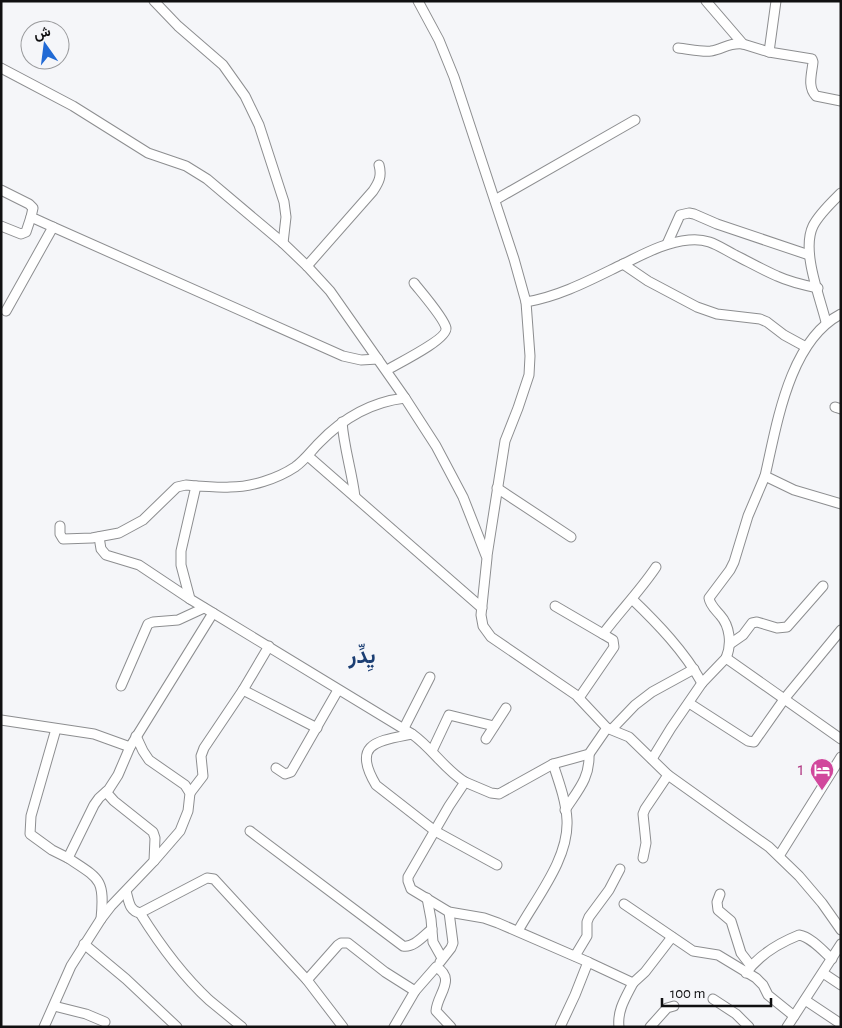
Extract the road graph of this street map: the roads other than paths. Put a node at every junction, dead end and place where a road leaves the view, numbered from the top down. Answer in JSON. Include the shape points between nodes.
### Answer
{"nodes":[{"id":1,"x":154,"y":1,"type":"edge"},
{"id":2,"x":418,"y":1,"type":"edge"},
{"id":3,"x":706,"y":1,"type":"edge"},
{"id":4,"x":776,"y":1,"type":"edge"},
{"id":5,"x":744,"y":44,"type":"junction"},
{"id":6,"x":678,"y":48,"type":"dead end"},
{"id":7,"x":769,"y":52,"type":"junction"},
{"id":8,"x":1,"y":68,"type":"edge"},
{"id":9,"x":841,"y":101,"type":"edge"},
{"id":10,"x":635,"y":120,"type":"dead end"},
{"id":11,"x":379,"y":165,"type":"dead end"},
{"id":12,"x":1,"y":190,"type":"edge"},
{"id":13,"x":841,"y":193,"type":"edge"},
{"id":14,"x":495,"y":200,"type":"junction"},
{"id":15,"x":32,"y":217,"type":"junction"},
{"id":16,"x":1,"y":226,"type":"edge"},
{"id":17,"x":53,"y":227,"type":"junction"},
{"id":18,"x":283,"y":243,"type":"junction"},
{"id":19,"x":667,"y":244,"type":"junction"},
{"id":20,"x":809,"y":255,"type":"junction"},
{"id":21,"x":624,"y":264,"type":"junction"},
{"id":22,"x":307,"y":266,"type":"junction"},
{"id":23,"x":414,"y":283,"type":"dead end"},
{"id":24,"x":818,"y":288,"type":"junction"},
{"id":25,"x":526,"y":302,"type":"junction"},
{"id":26,"x":6,"y":311,"type":"dead end"},
{"id":27,"x":841,"y":314,"type":"edge"},
{"id":28,"x":826,"y":322,"type":"junction"},
{"id":29,"x":806,"y":347,"type":"junction"},
{"id":30,"x":378,"y":359,"type":"junction"},
{"id":31,"x":387,"y":370,"type":"junction"},
{"id":32,"x":405,"y":398,"type":"junction"},
{"id":33,"x":342,"y":422,"type":"junction"},
{"id":34,"x":308,"y":456,"type":"junction"},
{"id":35,"x":765,"y":476,"type":"junction"},
{"id":36,"x":196,"y":486,"type":"junction"},
{"id":37,"x":497,"y":488,"type":"junction"},
{"id":38,"x":354,"y":497,"type":"junction"},
{"id":39,"x":841,"y":504,"type":"edge"},
{"id":40,"x":60,"y":526,"type":"dead end"},
{"id":41,"x":99,"y":537,"type":"junction"},
{"id":42,"x":571,"y":537,"type":"dead end"},
{"id":43,"x":487,"y":558,"type":"junction"},
{"id":44,"x":656,"y":567,"type":"dead end"},
{"id":45,"x":823,"y":586,"type":"dead end"},
{"id":46,"x":190,"y":599,"type":"junction"},
{"id":47,"x":632,"y":599,"type":"junction"},
{"id":48,"x":555,"y":606,"type":"dead end"},
{"id":49,"x":204,"y":608,"type":"junction"},
{"id":50,"x":482,"y":608,"type":"junction"},
{"id":51,"x":213,"y":613,"type":"junction"},
{"id":52,"x":841,"y":630,"type":"edge"},
{"id":53,"x":603,"y":634,"type":"junction"},
{"id":54,"x":730,"y":644,"type":"junction"},
{"id":55,"x":268,"y":646,"type":"junction"},
{"id":56,"x":726,"y":658,"type":"junction"},
{"id":57,"x":694,"y":669,"type":"junction"},
{"id":58,"x":430,"y":677,"type":"dead end"},
{"id":59,"x":702,"y":683,"type":"junction"},
{"id":60,"x":121,"y":686,"type":"dead end"},
{"id":61,"x":244,"y":690,"type":"junction"},
{"id":62,"x":338,"y":690,"type":"junction"},
{"id":63,"x":579,"y":698,"type":"junction"},
{"id":64,"x":785,"y":698,"type":"junction"},
{"id":65,"x":689,"y":703,"type":"junction"},
{"id":66,"x":506,"y":708,"type":"dead end"},
{"id":67,"x":1,"y":720,"type":"edge"},
{"id":68,"x":494,"y":726,"type":"junction"},
{"id":69,"x":317,"y":728,"type":"junction"},
{"id":70,"x":404,"y":728,"type":"junction"},
{"id":71,"x":56,"y":729,"type":"junction"},
{"id":72,"x":609,"y":729,"type":"junction"},
{"id":73,"x":412,"y":734,"type":"junction"},
{"id":74,"x":136,"y":736,"type":"junction"},
{"id":75,"x":486,"y":739,"type":"dead end"},
{"id":76,"x":841,"y":739,"type":"edge"},
{"id":77,"x":130,"y":746,"type":"junction"},
{"id":78,"x":432,"y":751,"type":"junction"},
{"id":79,"x":589,"y":754,"type":"junction"},
{"id":80,"x":841,"y":757,"type":"edge"},
{"id":81,"x":652,"y":759,"type":"junction"},
{"id":82,"x":553,"y":764,"type":"junction"},
{"id":83,"x":276,"y":768,"type":"dead end"},
{"id":84,"x":668,"y":775,"type":"junction"},
{"id":85,"x":465,"y":782,"type":"junction"},
{"id":86,"x":106,"y":792,"type":"junction"},
{"id":87,"x":190,"y":793,"type":"junction"},
{"id":88,"x":566,"y":810,"type":"junction"},
{"id":89,"x":250,"y":831,"type":"dead end"},
{"id":90,"x":436,"y":831,"type":"junction"},
{"id":91,"x":779,"y":856,"type":"junction"},
{"id":92,"x":68,"y":858,"type":"junction"},
{"id":93,"x":643,"y":858,"type":"dead end"},
{"id":94,"x":154,"y":862,"type":"junction"},
{"id":95,"x":497,"y":865,"type":"dead end"},
{"id":96,"x":620,"y":870,"type":"dead end"},
{"id":97,"x":126,"y":892,"type":"junction"},
{"id":98,"x":720,"y":894,"type":"dead end"},
{"id":99,"x":427,"y":898,"type":"junction"},
{"id":100,"x":624,"y":904,"type":"dead end"},
{"id":101,"x":449,"y":912,"type":"junction"},
{"id":102,"x":140,"y":913,"type":"junction"},
{"id":103,"x":101,"y":919,"type":"junction"},
{"id":104,"x":432,"y":929,"type":"junction"},
{"id":105,"x":841,"y":930,"type":"edge"},
{"id":106,"x":518,"y":931,"type":"junction"},
{"id":107,"x":672,"y":937,"type":"junction"},
{"id":108,"x":84,"y":944,"type":"junction"},
{"id":109,"x":841,"y":944,"type":"edge"},
{"id":110,"x":575,"y":956,"type":"junction"},
{"id":111,"x":442,"y":958,"type":"junction"},
{"id":112,"x":832,"y":959,"type":"junction"},
{"id":113,"x":588,"y":962,"type":"junction"},
{"id":114,"x":436,"y":967,"type":"junction"},
{"id":115,"x":749,"y":969,"type":"junction"},
{"id":116,"x":823,"y":973,"type":"junction"},
{"id":117,"x":307,"y":980,"type":"junction"},
{"id":118,"x":633,"y":983,"type":"junction"},
{"id":119,"x":841,"y":985,"type":"edge"},
{"id":120,"x":416,"y":991,"type":"junction"},
{"id":121,"x":713,"y":999,"type":"dead end"},
{"id":122,"x":806,"y":1000,"type":"junction"},
{"id":123,"x":54,"y":1006,"type":"junction"},
{"id":124,"x":674,"y":1006,"type":"dead end"},
{"id":125,"x":794,"y":1016,"type":"junction"},
{"id":126,"x":105,"y":1022,"type":"dead end"},
{"id":127,"x":841,"y":1024,"type":"edge"},
{"id":128,"x":44,"y":1027,"type":"edge"},
{"id":129,"x":177,"y":1027,"type":"edge"},
{"id":130,"x":242,"y":1027,"type":"edge"},
{"id":131,"x":343,"y":1027,"type":"edge"},
{"id":132,"x":394,"y":1027,"type":"edge"},
{"id":133,"x":451,"y":1027,"type":"edge"},
{"id":134,"x":560,"y":1027,"type":"edge"},
{"id":135,"x":619,"y":1027,"type":"edge"},
{"id":136,"x":650,"y":1027,"type":"edge"},
{"id":137,"x":749,"y":1027,"type":"edge"},
{"id":138,"x":787,"y":1027,"type":"edge"}],
"edges":[{"from":1,"to":18,"type":"street","via":[[223,65],[254,111],[284,202]]},
{"from":2,"to":14,"type":"street","via":[[445,54]]},
{"from":3,"to":5,"type":"street"},
{"from":4,"to":7,"type":"street"},
{"from":5,"to":6,"type":"street","via":[[732,43],[710,51]]},
{"from":5,"to":7,"type":"street"},
{"from":7,"to":9,"type":"street","via":[[812,59],[810,86],[813,94]]},
{"from":8,"to":18,"type":"street","via":[[73,106],[148,153],[186,166]]},
{"from":10,"to":14,"type":"street"},
{"from":11,"to":22,"type":"street","via":[[381,172],[373,191]]},
{"from":12,"to":15,"type":"street","via":[[31,206]]},
{"from":13,"to":20,"type":"street","via":[[813,227]]},
{"from":14,"to":25,"type":"street"},
{"from":15,"to":16,"type":"street","via":[[26,232],[21,234]]},
{"from":15,"to":17,"type":"street"},
{"from":17,"to":26,"type":"street"},
{"from":17,"to":30,"type":"street","via":[[343,356]]},
{"from":18,"to":22,"type":"street"},
{"from":19,"to":20,"type":"street","via":[[680,215],[689,213]]},
{"from":19,"to":21,"type":"street"},
{"from":19,"to":24,"type":"street","via":[[690,240],[716,243],[776,276]]},
{"from":20,"to":24,"type":"street"},
{"from":21,"to":25,"type":"street","via":[[557,294]]},
{"from":21,"to":29,"type":"street","via":[[697,307],[728,316],[760,319]]},
{"from":22,"to":30,"type":"street","via":[[330,291]]},
{"from":23,"to":31,"type":"street","via":[[441,318],[446,332]]},
{"from":24,"to":28,"type":"street"},
{"from":25,"to":37,"type":"street","via":[[530,356],[528,375],[505,441]]},
{"from":27,"to":28,"type":"street"},
{"from":28,"to":29,"type":"street"},
{"from":29,"to":35,"type":"street","via":[[782,402]]},
{"from":30,"to":31,"type":"street"},
{"from":31,"to":32,"type":"street"},
{"from":32,"to":33,"type":"street","via":[[378,404]]},
{"from":32,"to":43,"type":"street","via":[[463,497]]},
{"from":33,"to":34,"type":"street"},
{"from":33,"to":38,"type":"street"},
{"from":34,"to":36,"type":"street","via":[[284,473],[254,484],[231,488]]},
{"from":34,"to":38,"type":"street"},
{"from":35,"to":39,"type":"street","via":[[794,490]]},
{"from":35,"to":54,"type":"street","via":[[730,570],[709,598],[724,621]]},
{"from":36,"to":41,"type":"street","via":[[177,487],[143,520],[119,532]]},
{"from":36,"to":46,"type":"street","via":[[181,558]]},
{"from":37,"to":42,"type":"street"},
{"from":37,"to":43,"type":"street"},
{"from":38,"to":50,"type":"street"},
{"from":40,"to":41,"type":"street","via":[[63,539]]},
{"from":41,"to":46,"type":"street","via":[[106,555],[139,565]]},
{"from":43,"to":50,"type":"street"},
{"from":44,"to":47,"type":"street"},
{"from":45,"to":54,"type":"street","via":[[787,627],[752,623]]},
{"from":46,"to":49,"type":"street"},
{"from":47,"to":53,"type":"street"},
{"from":47,"to":57,"type":"street"},
{"from":48,"to":53,"type":"street"},
{"from":49,"to":51,"type":"street"},
{"from":49,"to":60,"type":"street","via":[[178,620],[148,624]]},
{"from":50,"to":63,"type":"street","via":[[483,626],[491,637]]},
{"from":51,"to":55,"type":"street"},
{"from":51,"to":74,"type":"street"},
{"from":52,"to":64,"type":"street"},
{"from":53,"to":63,"type":"street","via":[[613,640],[614,647]]},
{"from":54,"to":56,"type":"street"},
{"from":55,"to":61,"type":"street"},
{"from":55,"to":62,"type":"street"},
{"from":56,"to":59,"type":"street"},
{"from":56,"to":64,"type":"street"},
{"from":57,"to":59,"type":"street"},
{"from":57,"to":72,"type":"street","via":[[652,692]]},
{"from":58,"to":70,"type":"street"},
{"from":59,"to":65,"type":"street"},
{"from":61,"to":69,"type":"street"},
{"from":61,"to":87,"type":"street","via":[[204,748],[201,756],[204,776]]},
{"from":62,"to":69,"type":"street"},
{"from":62,"to":70,"type":"street"},
{"from":63,"to":72,"type":"street"},
{"from":64,"to":65,"type":"street","via":[[754,742],[748,742]]},
{"from":64,"to":76,"type":"street"},
{"from":65,"to":81,"type":"street"},
{"from":66,"to":68,"type":"street"},
{"from":67,"to":71,"type":"street"},
{"from":68,"to":75,"type":"street"},
{"from":68,"to":78,"type":"street","via":[[448,715]]},
{"from":69,"to":83,"type":"street","via":[[291,772],[285,774]]},
{"from":70,"to":73,"type":"street"},
{"from":71,"to":77,"type":"street","via":[[94,734]]},
{"from":71,"to":92,"type":"street","via":[[31,816],[30,834]]},
{"from":72,"to":79,"type":"street"},
{"from":72,"to":81,"type":"street","via":[[629,737]]},
{"from":73,"to":78,"type":"street"},
{"from":73,"to":90,"type":"street","via":[[374,744],[368,749],[367,764],[376,785]]},
{"from":74,"to":77,"type":"street"},
{"from":74,"to":87,"type":"street","via":[[149,760],[185,785]]},
{"from":77,"to":86,"type":"street","via":[[118,775]]},
{"from":78,"to":85,"type":"street"},
{"from":79,"to":82,"type":"street"},
{"from":79,"to":88,"type":"street","via":[[587,776]]},
{"from":80,"to":91,"type":"street"},
{"from":81,"to":84,"type":"street"},
{"from":82,"to":85,"type":"street","via":[[499,794]]},
{"from":82,"to":88,"type":"street"},
{"from":84,"to":91,"type":"street"},
{"from":84,"to":93,"type":"street","via":[[643,814],[646,843]]},
{"from":85,"to":90,"type":"street"},
{"from":86,"to":92,"type":"street","via":[[94,805]]},
{"from":86,"to":94,"type":"street","via":[[153,832]]},
{"from":87,"to":94,"type":"street","via":[[188,811],[180,831]]},
{"from":88,"to":106,"type":"street","via":[[566,837],[562,852]]},
{"from":89,"to":104,"type":"street","via":[[403,946],[412,945]]},
{"from":90,"to":95,"type":"street"},
{"from":90,"to":99,"type":"street","via":[[408,881],[411,889]]},
{"from":91,"to":105,"type":"street","via":[[811,890]]},
{"from":92,"to":103,"type":"street","via":[[96,877],[102,887]]},
{"from":94,"to":97,"type":"street"},
{"from":96,"to":110,"type":"street","via":[[589,916],[587,936]]},
{"from":97,"to":102,"type":"street","via":[[131,908]]},
{"from":97,"to":103,"type":"street"},
{"from":98,"to":115,"type":"street","via":[[718,910],[731,921]]},
{"from":99,"to":101,"type":"street"},
{"from":99,"to":104,"type":"street"},
{"from":100,"to":107,"type":"street"},
{"from":101,"to":106,"type":"street","via":[[490,920]]},
{"from":101,"to":111,"type":"street","via":[[452,944]]},
{"from":102,"to":117,"type":"street","via":[[207,878],[214,880]]},
{"from":102,"to":130,"type":"street","via":[[168,955],[190,980]]},
{"from":103,"to":108,"type":"street"},
{"from":104,"to":111,"type":"street","via":[[434,945]]},
{"from":106,"to":110,"type":"street"},
{"from":107,"to":115,"type":"street","via":[[693,951],[718,955]]},
{"from":107,"to":118,"type":"street","via":[[646,972]]},
{"from":108,"to":123,"type":"street"},
{"from":108,"to":129,"type":"street"},
{"from":109,"to":112,"type":"street"},
{"from":110,"to":113,"type":"street"},
{"from":111,"to":114,"type":"street"},
{"from":112,"to":115,"type":"street","via":[[799,935],[764,954]]},
{"from":112,"to":116,"type":"street"},
{"from":113,"to":118,"type":"street"},
{"from":113,"to":134,"type":"street"},
{"from":114,"to":120,"type":"street"},
{"from":114,"to":133,"type":"street","via":[[446,980],[436,1011]]},
{"from":115,"to":125,"type":"street","via":[[768,995]]},
{"from":116,"to":119,"type":"street"},
{"from":116,"to":122,"type":"street"},
{"from":117,"to":120,"type":"street","via":[[338,945],[345,942]]},
{"from":117,"to":131,"type":"street"},
{"from":118,"to":135,"type":"street","via":[[619,1014]]},
{"from":120,"to":132,"type":"street"},
{"from":121,"to":137,"type":"street"},
{"from":122,"to":125,"type":"street"},
{"from":122,"to":127,"type":"street"},
{"from":123,"to":126,"type":"street"},
{"from":123,"to":128,"type":"street"},
{"from":124,"to":136,"type":"street","via":[[667,1008]]},
{"from":125,"to":138,"type":"street"}]}
